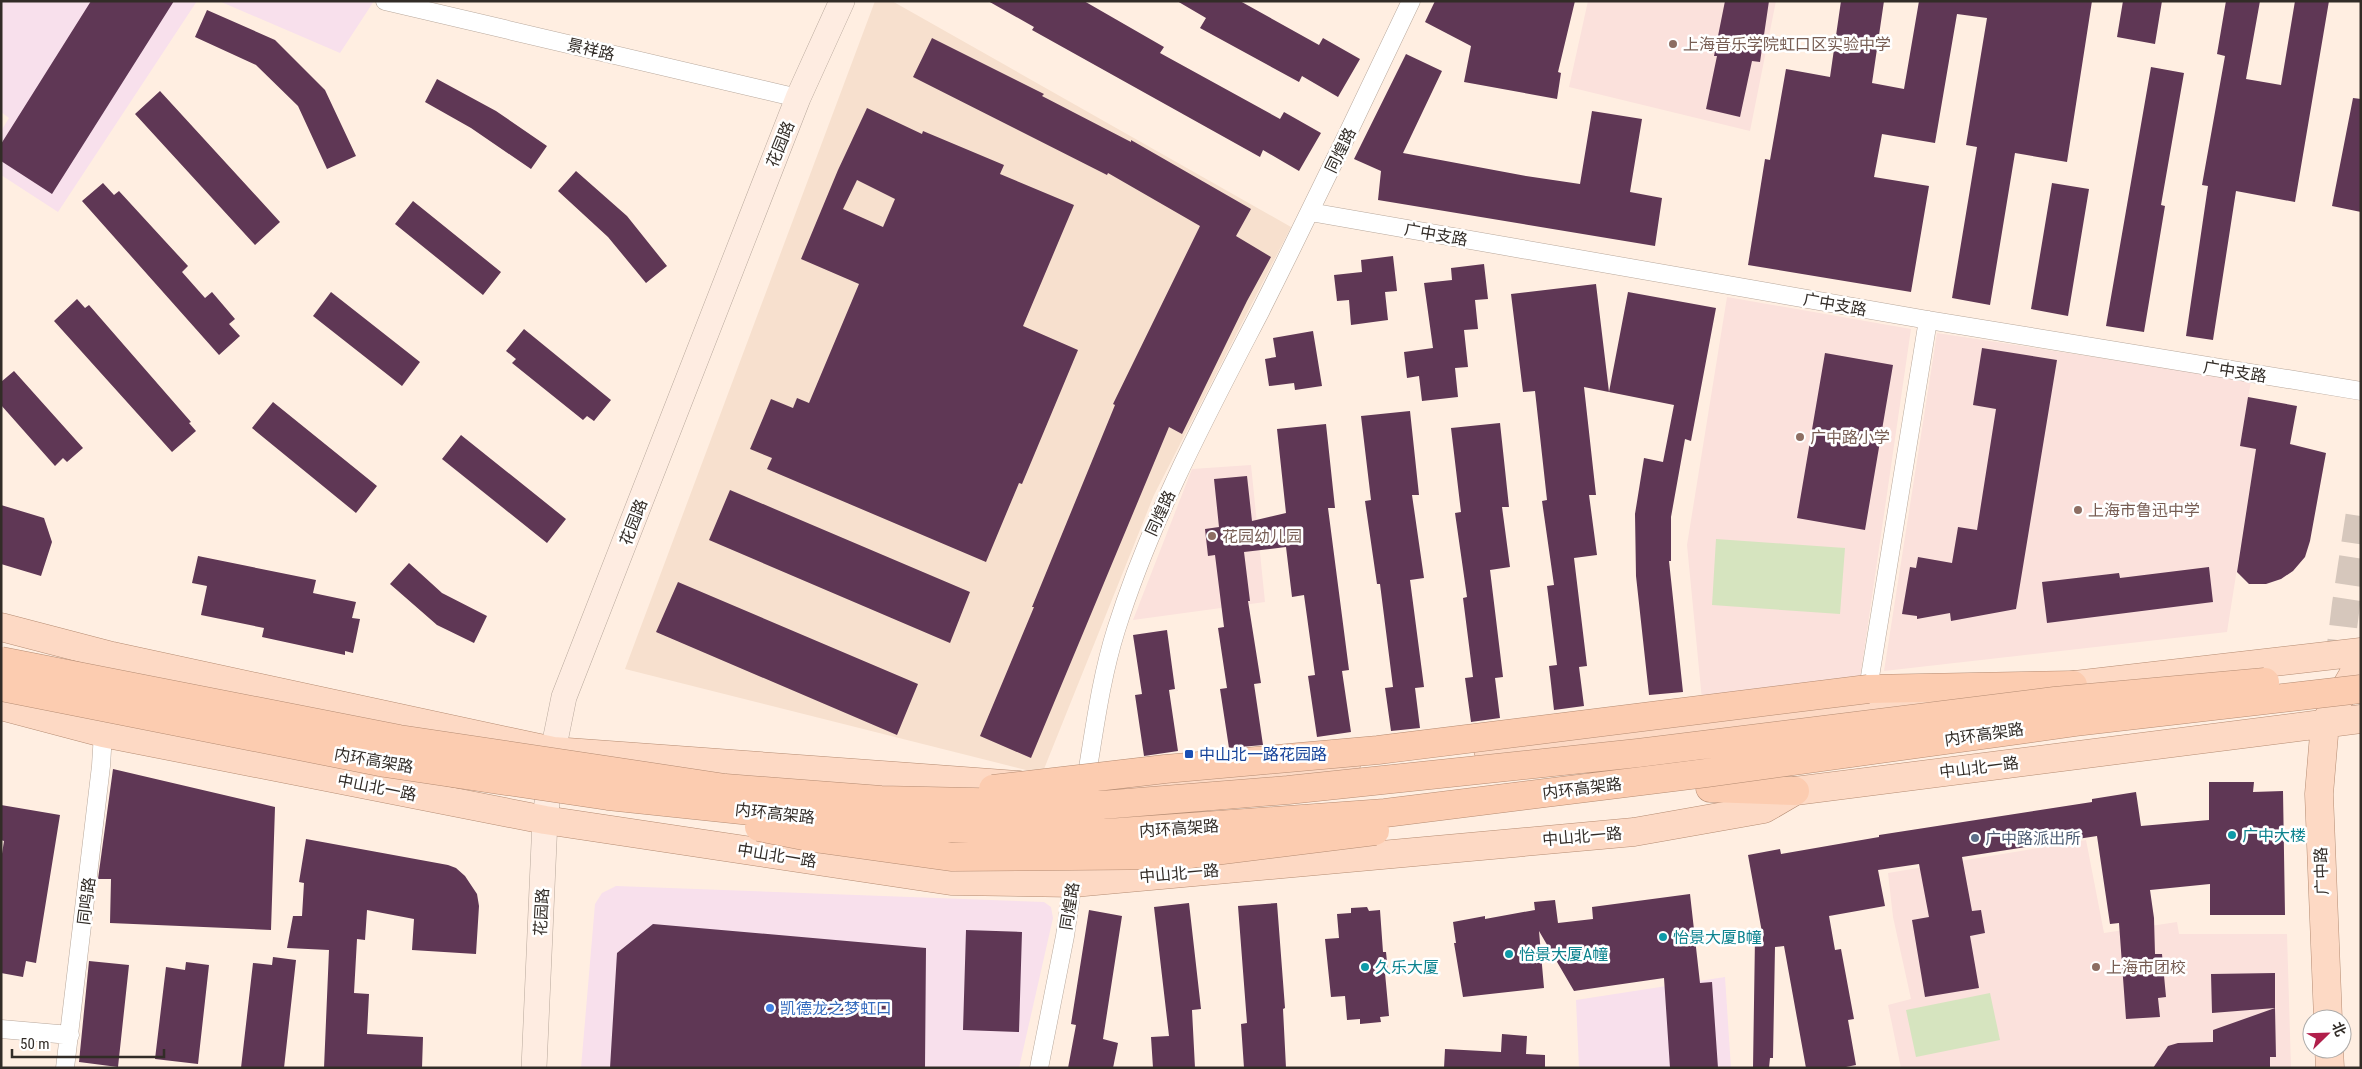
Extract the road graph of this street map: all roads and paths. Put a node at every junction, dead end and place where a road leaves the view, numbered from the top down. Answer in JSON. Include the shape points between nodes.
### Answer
{"nodes":[{"id":1,"x":385,"y":1,"type":"edge"},
{"id":2,"x":842,"y":1,"type":"edge"},
{"id":3,"x":1412,"y":1,"type":"edge"},
{"id":4,"x":798,"y":98,"type":"junction"},
{"id":5,"x":1310,"y":212,"type":"junction"},
{"id":6,"x":1928,"y":320,"type":"junction"},
{"id":7,"x":2361,"y":392,"type":"edge"},
{"id":8,"x":1,"y":626,"type":"edge"},
{"id":9,"x":2361,"y":652,"type":"edge"},
{"id":10,"x":1,"y":661,"type":"edge"},
{"id":11,"x":2361,"y":662,"type":"edge"},
{"id":12,"x":2361,"y":673,"type":"edge"},
{"id":13,"x":2073,"y":685,"type":"junction"},
{"id":14,"x":1,"y":687,"type":"edge"},
{"id":15,"x":1868,"y":689,"type":"junction"},
{"id":16,"x":2361,"y":689,"type":"edge"},
{"id":17,"x":1,"y":706,"type":"edge"},
{"id":18,"x":2361,"y":719,"type":"edge"},
{"id":19,"x":2325,"y":723,"type":"junction"},
{"id":20,"x":103,"y":733,"type":"junction"},
{"id":21,"x":553,"y":751,"type":"junction"},
{"id":22,"x":1085,"y":790,"type":"junction"},
{"id":23,"x":1796,"y":791,"type":"junction"},
{"id":24,"x":608,"y":796,"type":"junction"},
{"id":25,"x":881,"y":800,"type":"junction"},
{"id":26,"x":545,"y":820,"type":"junction"},
{"id":27,"x":1073,"y":883,"type":"junction"},
{"id":28,"x":2328,"y":1009,"type":"edge"},
{"id":29,"x":1,"y":1029,"type":"edge"},
{"id":30,"x":70,"y":1035,"type":"junction"},
{"id":31,"x":65,"y":1068,"type":"edge"},
{"id":32,"x":534,"y":1068,"type":"edge"},
{"id":33,"x":1039,"y":1068,"type":"edge"}],
"edges":[{"from":1,"to":4,"type":"street","name":"景祥路"},
{"from":2,"to":4,"type":"main road","name":"花园路"},
{"from":3,"to":5,"type":"street","name":"同煌路"},
{"from":4,"to":21,"type":"main road","name":"花园路","via":[[564,698]]},
{"from":5,"to":6,"type":"street","name":"广中支路"},
{"from":5,"to":22,"type":"street","name":"同煌路","via":[[1144,548],[1115,633]]},
{"from":6,"to":7,"type":"street","name":"广中支路"},
{"from":6,"to":15,"type":"street"},
{"from":8,"to":21,"type":"main road","via":[[112,656]]},
{"from":9,"to":13,"type":"main road"},
{"from":10,"to":25,"type":"highway","name":"内环高架路","bridge":true,"via":[[399,739],[725,788]]},
{"from":11,"to":19,"type":"main road"},
{"from":12,"to":25,"type":"highway","name":"内环高架路","bridge":true,"via":[[2055,701],[1638,753],[1278,791],[1102,805]]},
{"from":13,"to":15,"type":"highway"},
{"from":13,"to":22,"type":"main road","via":[[1193,783]]},
{"from":14,"to":24,"type":"highway","name":"内环高架路","bridge":true,"via":[[385,763]]},
{"from":15,"to":25,"type":"highway","bridge":true,"via":[[1378,750]]},
{"from":16,"to":24,"type":"highway","name":"内环高架路","bridge":true,"via":[[2076,722],[1385,813],[1107,833],[904,827]]},
{"from":17,"to":20,"type":"main road","name":"中山北一路"},
{"from":18,"to":19,"type":"main road","name":"中山北一路"},
{"from":19,"to":23,"type":"main road","name":"中山北一路"},
{"from":19,"to":28,"type":"main road","name":"广中路","via":[[2318,794]]},
{"from":20,"to":26,"type":"main road","name":"中山北一路"},
{"from":20,"to":30,"type":"street","name":"同鸣路"},
{"from":21,"to":22,"type":"main road"},
{"from":21,"to":26,"type":"main road","name":"花园路"},
{"from":22,"to":27,"type":"street","name":"同煌路"},
{"from":23,"to":24,"type":"highway","bridge":true,"via":[[1710,788],[1172,855],[950,857],[814,838]]},
{"from":23,"to":27,"type":"main road","name":"中山北一路","via":[[1764,809],[1634,832]]},
{"from":26,"to":27,"type":"main road","name":"中山北一路","via":[[951,882]]},
{"from":26,"to":32,"type":"main road","name":"花园路"},
{"from":27,"to":33,"type":"street","name":"同煌路"},
{"from":29,"to":30,"type":"street"},
{"from":30,"to":31,"type":"street","name":"同鸣路"}]}
